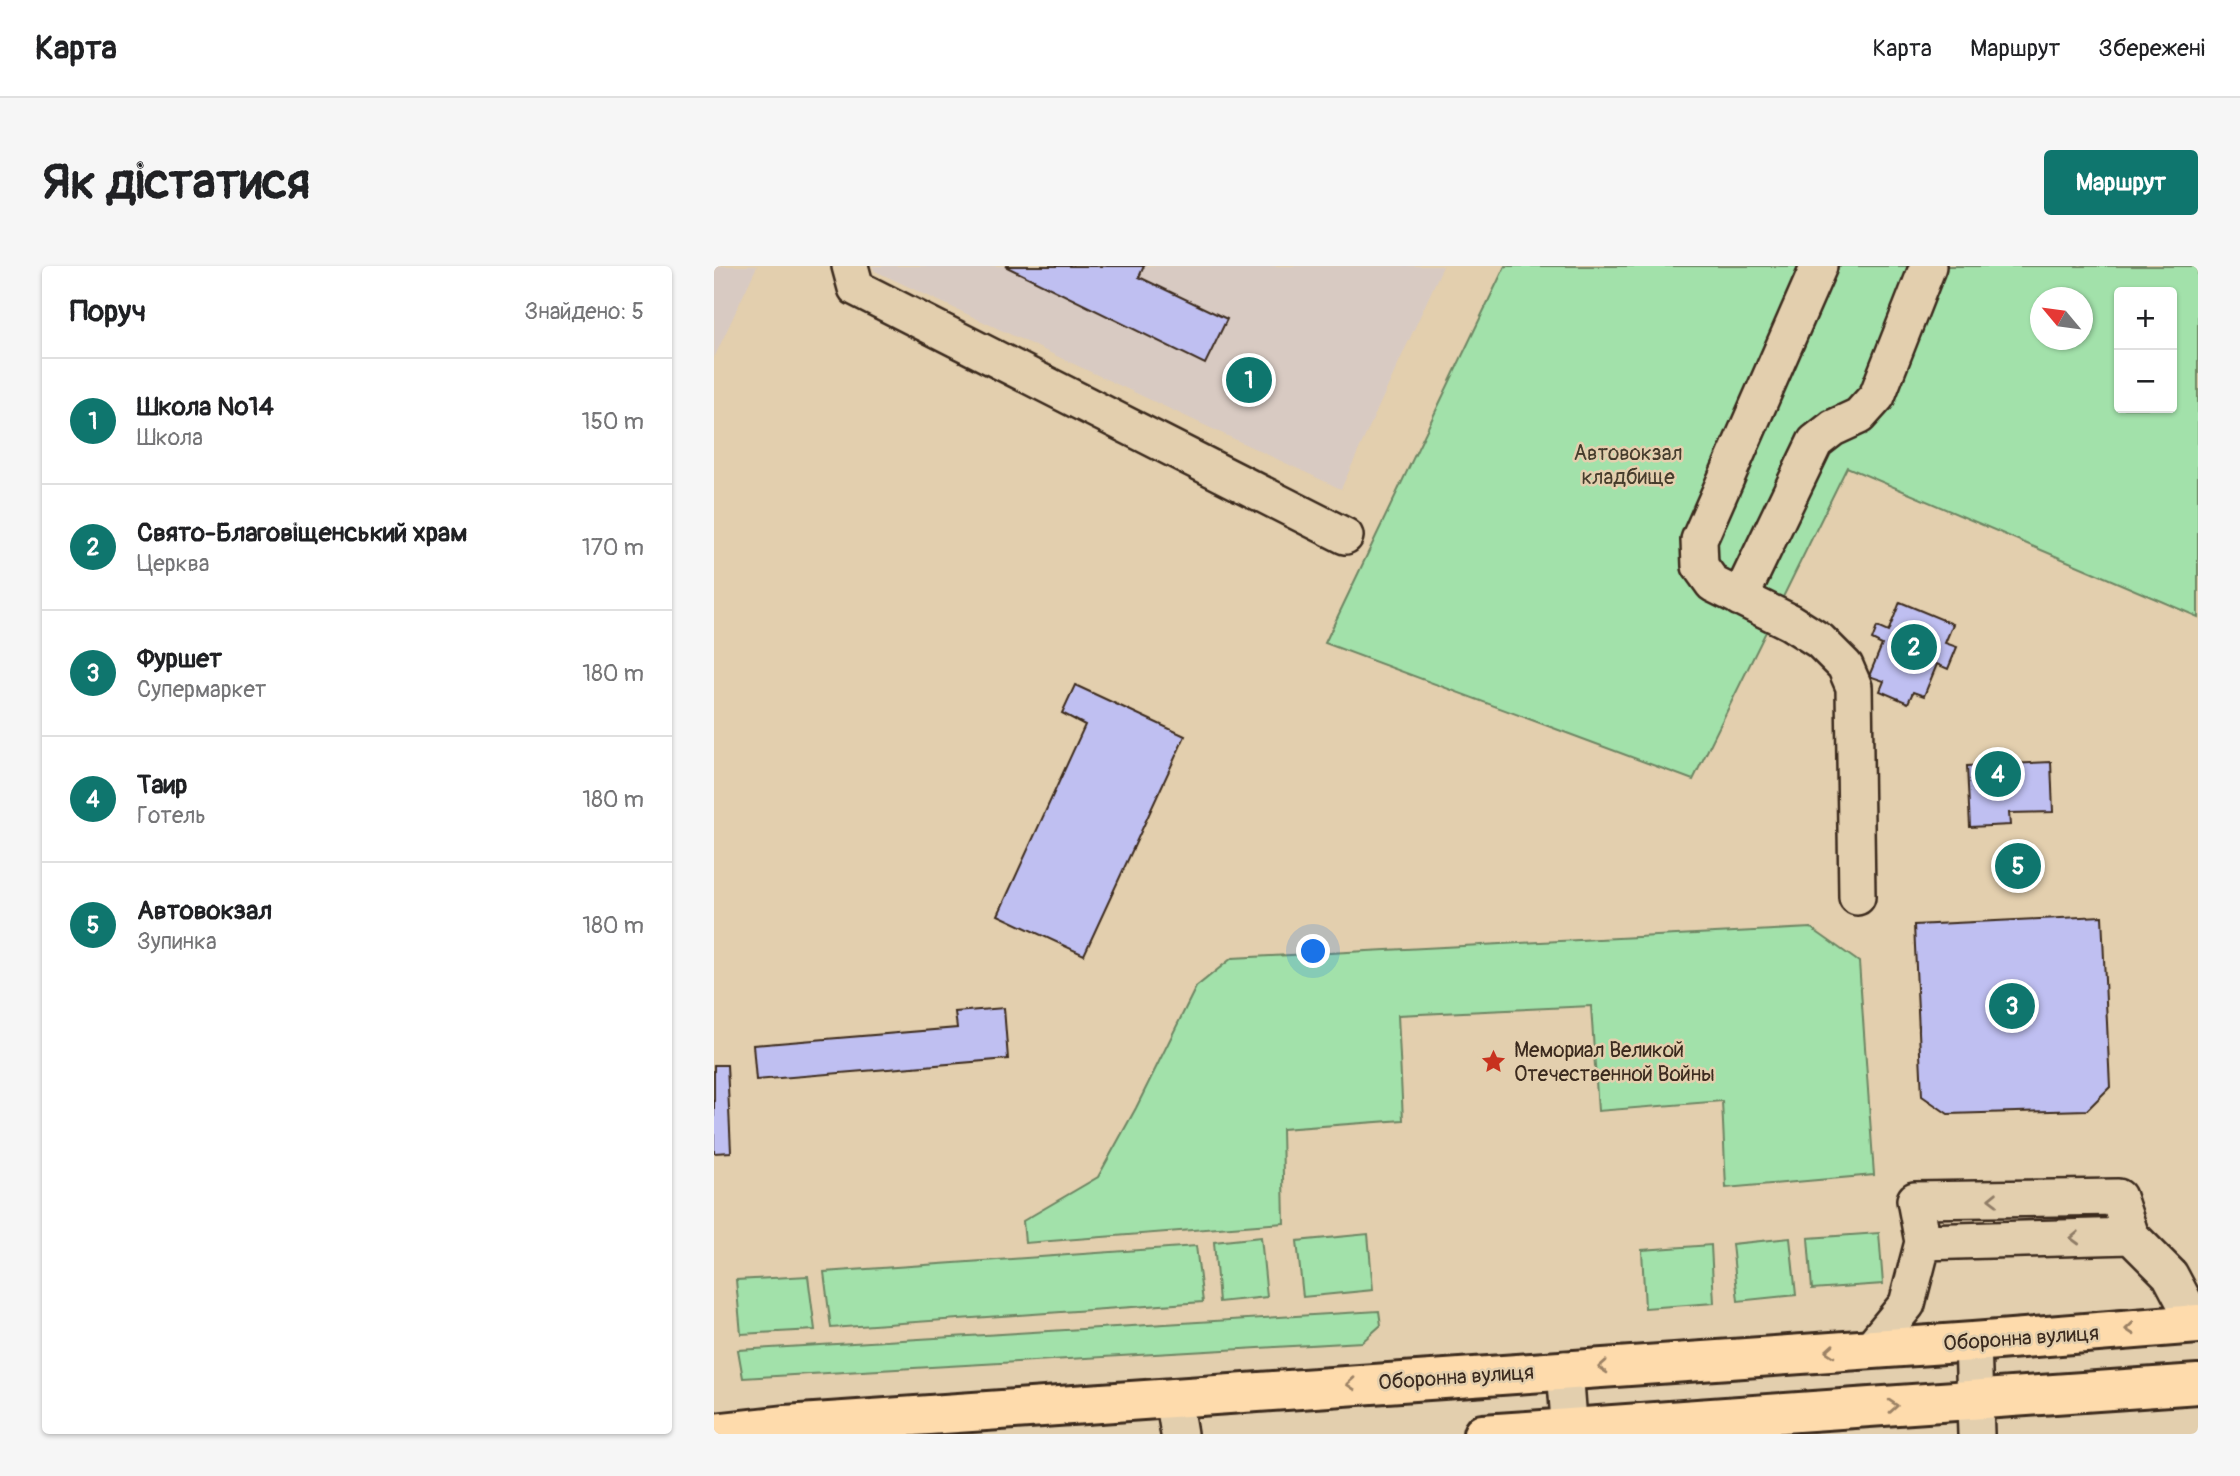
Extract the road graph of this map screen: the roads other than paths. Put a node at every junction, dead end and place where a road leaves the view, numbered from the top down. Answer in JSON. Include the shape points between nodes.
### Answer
{"nodes":[{"id":1,"x":850,"y":266,"type":"edge"},
{"id":2,"x":1819,"y":266,"type":"edge"},
{"id":3,"x":1928,"y":266,"type":"edge"},
{"id":4,"x":1345,"y":536,"type":"dead end"},
{"id":5,"x":1740,"y":597,"type":"junction"},
{"id":6,"x":1857,"y":897,"type":"dead end"},
{"id":7,"x":2197,"y":1324,"type":"edge"},
{"id":8,"x":1973,"y":1342,"type":"junction"},
{"id":9,"x":1870,"y":1349,"type":"junction"},
{"id":10,"x":1565,"y":1369,"type":"junction"},
{"id":11,"x":2198,"y":1384,"type":"edge"},
{"id":12,"x":1173,"y":1397,"type":"junction"},
{"id":13,"x":1975,"y":1417,"type":"edge"},
{"id":14,"x":1570,"y":1432,"type":"edge"},
{"id":15,"x":714,"y":1433,"type":"edge"},
{"id":16,"x":1179,"y":1434,"type":"edge"},
{"id":17,"x":1483,"y":1434,"type":"edge"}],
"edges":[{"from":1,"to":4,"type":"lane","via":[[856,288]]},
{"from":2,"to":5,"type":"lane","via":[[1699,540],[1700,566],[1713,584]]},
{"from":3,"to":5,"type":"lane","via":[[1877,396],[1860,416],[1815,442]]},
{"from":5,"to":6,"type":"lane","via":[[1820,641],[1845,666],[1854,687]]},
{"from":7,"to":8,"type":"main road","name":"Оборонна вулиця","one_way":true},
{"from":7,"to":9,"type":"lane","one_way":true,"via":[[2170,1275],[2131,1236],[1923,1242],[1907,1304]]},
{"from":8,"to":9,"type":"main road","name":"Оборонна вулиця"},
{"from":8,"to":13,"type":"lane"},
{"from":9,"to":10,"type":"main road","name":"Оборонна вулиця","one_way":true},
{"from":10,"to":12,"type":"main road","name":"Оборонна вулиця","one_way":true},
{"from":10,"to":14,"type":"lane"},
{"from":11,"to":13,"type":"main road"},
{"from":12,"to":15,"type":"main road","name":"Оборонна вулиця"},
{"from":12,"to":16,"type":"lane"},
{"from":14,"to":13,"type":"main road","one_way":true},
{"from":14,"to":17,"type":"main road"}]}
